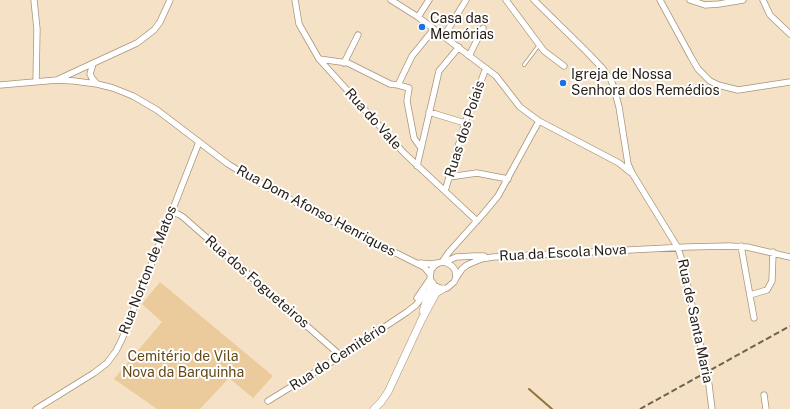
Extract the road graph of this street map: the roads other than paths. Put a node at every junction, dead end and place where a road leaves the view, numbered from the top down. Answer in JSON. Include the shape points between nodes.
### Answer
{"nodes":[{"id":1,"x":34,"y":0,"type":"edge"},
{"id":2,"x":170,"y":0,"type":"edge"},
{"id":3,"x":294,"y":0,"type":"edge"},
{"id":4,"x":391,"y":0,"type":"edge"},
{"id":5,"x":429,"y":0,"type":"edge"},
{"id":6,"x":466,"y":0,"type":"edge"},
{"id":7,"x":506,"y":0,"type":"edge"},
{"id":8,"x":534,"y":0,"type":"edge"},
{"id":9,"x":660,"y":0,"type":"edge"},
{"id":10,"x":690,"y":0,"type":"edge"},
{"id":11,"x":743,"y":0,"type":"edge"},
{"id":12,"x":763,"y":0,"type":"edge"},
{"id":13,"x":720,"y":2,"type":"edge"},
{"id":14,"x":418,"y":17,"type":"junction"},
{"id":15,"x":484,"y":28,"type":"dead end"},
{"id":16,"x":434,"y":29,"type":"junction"},
{"id":17,"x":790,"y":34,"type":"edge"},
{"id":18,"x":358,"y":35,"type":"dead end"},
{"id":19,"x":444,"y":36,"type":"junction"},
{"id":20,"x":539,"y":45,"type":"junction"},
{"id":21,"x":459,"y":48,"type":"junction"},
{"id":22,"x":469,"y":56,"type":"junction"},
{"id":23,"x":319,"y":59,"type":"junction"},
{"id":24,"x":344,"y":63,"type":"junction"},
{"id":25,"x":93,"y":64,"type":"junction"},
{"id":26,"x":524,"y":65,"type":"dead end"},
{"id":27,"x":564,"y":66,"type":"dead end"},
{"id":28,"x":486,"y":68,"type":"junction"},
{"id":29,"x":57,"y":80,"type":"junction"},
{"id":30,"x":36,"y":81,"type":"junction"},
{"id":31,"x":790,"y":82,"type":"edge"},
{"id":32,"x":97,"y":84,"type":"junction"},
{"id":33,"x":0,"y":85,"type":"edge"},
{"id":34,"x":398,"y":85,"type":"junction"},
{"id":35,"x":429,"y":112,"type":"junction"},
{"id":36,"x":539,"y":121,"type":"junction"},
{"id":37,"x":465,"y":123,"type":"junction"},
{"id":38,"x":199,"y":142,"type":"junction"},
{"id":39,"x":421,"y":148,"type":"junction"},
{"id":40,"x":418,"y":166,"type":"junction"},
{"id":41,"x":632,"y":174,"type":"junction"},
{"id":42,"x":449,"y":177,"type":"junction"},
{"id":43,"x":508,"y":179,"type":"junction"},
{"id":44,"x":445,"y":191,"type":"junction"},
{"id":45,"x":171,"y":212,"type":"junction"},
{"id":46,"x":477,"y":221,"type":"junction"},
{"id":47,"x":459,"y":241,"type":"junction"},
{"id":48,"x":741,"y":246,"type":"junction"},
{"id":49,"x":678,"y":248,"type":"junction"},
{"id":50,"x":773,"y":252,"type":"junction"},
{"id":51,"x":456,"y":257,"type":"junction"},
{"id":52,"x":493,"y":257,"type":"junction"},
{"id":53,"x":790,"y":257,"type":"edge"},
{"id":54,"x":416,"y":263,"type":"junction"},
{"id":55,"x":442,"y":263,"type":"junction"},
{"id":56,"x":456,"y":278,"type":"junction"},
{"id":57,"x":432,"y":280,"type":"junction"},
{"id":58,"x":443,"y":289,"type":"junction"},
{"id":59,"x":428,"y":291,"type":"junction"},
{"id":60,"x":750,"y":295,"type":"junction"},
{"id":61,"x":407,"y":312,"type":"junction"},
{"id":62,"x":754,"y":318,"type":"dead end"},
{"id":63,"x":422,"y":319,"type":"junction"},
{"id":64,"x":340,"y":356,"type":"junction"},
{"id":65,"x":764,"y":395,"type":"dead end"},
{"id":66,"x":268,"y":401,"type":"dead end"},
{"id":67,"x":36,"y":409,"type":"edge"},
{"id":68,"x":374,"y":409,"type":"edge"},
{"id":69,"x":712,"y":409,"type":"edge"},
{"id":70,"x":766,"y":409,"type":"edge"}],
"edges":[{"from":1,"to":30,"type":"street","via":[[37,29]]},
{"from":2,"to":25,"type":"street","via":[[160,22],[150,33],[137,43]]},
{"from":3,"to":23,"type":"street","name":"Rua do Vale","via":[[299,24]]},
{"from":4,"to":14,"type":"street"},
{"from":5,"to":14,"type":"street"},
{"from":6,"to":19,"type":"street"},
{"from":7,"to":20,"type":"street"},
{"from":8,"to":41,"type":"street","via":[[587,52],[611,80]]},
{"from":9,"to":31,"type":"street","via":[[698,69],[710,81],[738,90]]},
{"from":10,"to":13,"type":"street","via":[[705,5]]},
{"from":11,"to":13,"type":"street"},
{"from":12,"to":17,"type":"street","via":[[770,14]]},
{"from":14,"to":16,"type":"street"},
{"from":15,"to":22,"type":"street"},
{"from":16,"to":19,"type":"street"},
{"from":16,"to":34,"type":"street","via":[[412,56]]},
{"from":18,"to":24,"type":"street"},
{"from":19,"to":21,"type":"street"},
{"from":20,"to":26,"type":"lane"},
{"from":20,"to":27,"type":"street"},
{"from":21,"to":22,"type":"street"},
{"from":21,"to":35,"type":"street","via":[[439,71]]},
{"from":22,"to":28,"type":"street"},
{"from":23,"to":24,"type":"street"},
{"from":23,"to":40,"type":"street","name":"Rua do Vale"},
{"from":24,"to":34,"type":"street","via":[[390,84]]},
{"from":25,"to":29,"type":"street"},
{"from":25,"to":32,"type":"street","via":[[90,74]]},
{"from":28,"to":36,"type":"street","via":[[496,76],[520,107]]},
{"from":28,"to":37,"type":"street","name":"Ruas dos Poíais"},
{"from":29,"to":30,"type":"street","name":"Rua Dom Afonso Henriques"},
{"from":29,"to":32,"type":"street","name":"Rua Dom Afonso Henriques"},
{"from":30,"to":33,"type":"street","name":"Rua Dom Afonso Henriques"},
{"from":32,"to":38,"type":"street","name":"Rua Dom Afonso Henriques","via":[[144,101]]},
{"from":34,"to":39,"type":"street","via":[[409,88],[407,101],[414,138]]},
{"from":35,"to":37,"type":"street"},
{"from":35,"to":39,"type":"street"},
{"from":36,"to":41,"type":"street","via":[[619,163]]},
{"from":36,"to":43,"type":"street"},
{"from":37,"to":42,"type":"street","name":"Ruas dos Poíais"},
{"from":38,"to":45,"type":"street","name":"Rua Norton de Matos"},
{"from":38,"to":54,"type":"street","name":"Rua Dom Afonso Henriques","via":[[237,170],[273,191]]},
{"from":39,"to":40,"type":"street"},
{"from":40,"to":44,"type":"street","name":"Rua do Vale"},
{"from":41,"to":49,"type":"street","name":"Rua de Santa Maria"},
{"from":42,"to":43,"type":"street","via":[[477,173]]},
{"from":42,"to":44,"type":"street","name":"Ruas dos Poíais"},
{"from":43,"to":46,"type":"street","via":[[498,196]]},
{"from":44,"to":46,"type":"street","name":"Rua do Vale"},
{"from":45,"to":64,"type":"street","name":"Rua dos Fogueteiros","via":[[183,217]]},
{"from":45,"to":67,"type":"street","name":"Rua Norton de Matos","via":[[116,351],[107,363],[94,373]]},
{"from":46,"to":47,"type":"street"},
{"from":47,"to":51,"type":"street","via":[[454,251]]},
{"from":47,"to":55,"type":"street"},
{"from":48,"to":49,"type":"street","name":"Rua da Escola Nova"},
{"from":48,"to":50,"type":"street","name":"Rua da Escola Nova"},
{"from":48,"to":60,"type":"street"},
{"from":49,"to":52,"type":"street","name":"Rua da Escola Nova"},
{"from":49,"to":69,"type":"street","name":"Rua de Santa Maria","via":[[684,264]]},
{"from":50,"to":53,"type":"street","name":"Rua da Escola Nova"},
{"from":50,"to":60,"type":"street","via":[[772,281],[767,290]]},
{"from":51,"to":52,"type":"street"},
{"from":51,"to":55,"type":"street"},
{"from":52,"to":56,"type":"street","name":"Rua da Escola Nova","via":[[467,265]]},
{"from":54,"to":55,"type":"street","name":"Rua Dom Afonso Henriques"},
{"from":54,"to":57,"type":"street","name":"Rua Dom Afonso Henriques","via":[[424,267]]},
{"from":55,"to":56,"type":"street","via":[[449,264],[455,270]]},
{"from":55,"to":57,"type":"street","via":[[433,267]]},
{"from":56,"to":58,"type":"street","via":[[451,286]]},
{"from":57,"to":58,"type":"street"},
{"from":57,"to":59,"type":"street"},
{"from":57,"to":61,"type":"street","name":"Rua do Cemitério"},
{"from":58,"to":63,"type":"street","via":[[436,293]]},
{"from":59,"to":61,"type":"street","name":"Rua do Cemitério"},
{"from":59,"to":63,"type":"street"},
{"from":60,"to":62,"type":"street"},
{"from":61,"to":64,"type":"street","name":"Rua do Cemitério"},
{"from":63,"to":68,"type":"street","via":[[388,392]]},
{"from":64,"to":66,"type":"street","name":"Rua do Cemitério"},
{"from":65,"to":70,"type":"street"}]}
